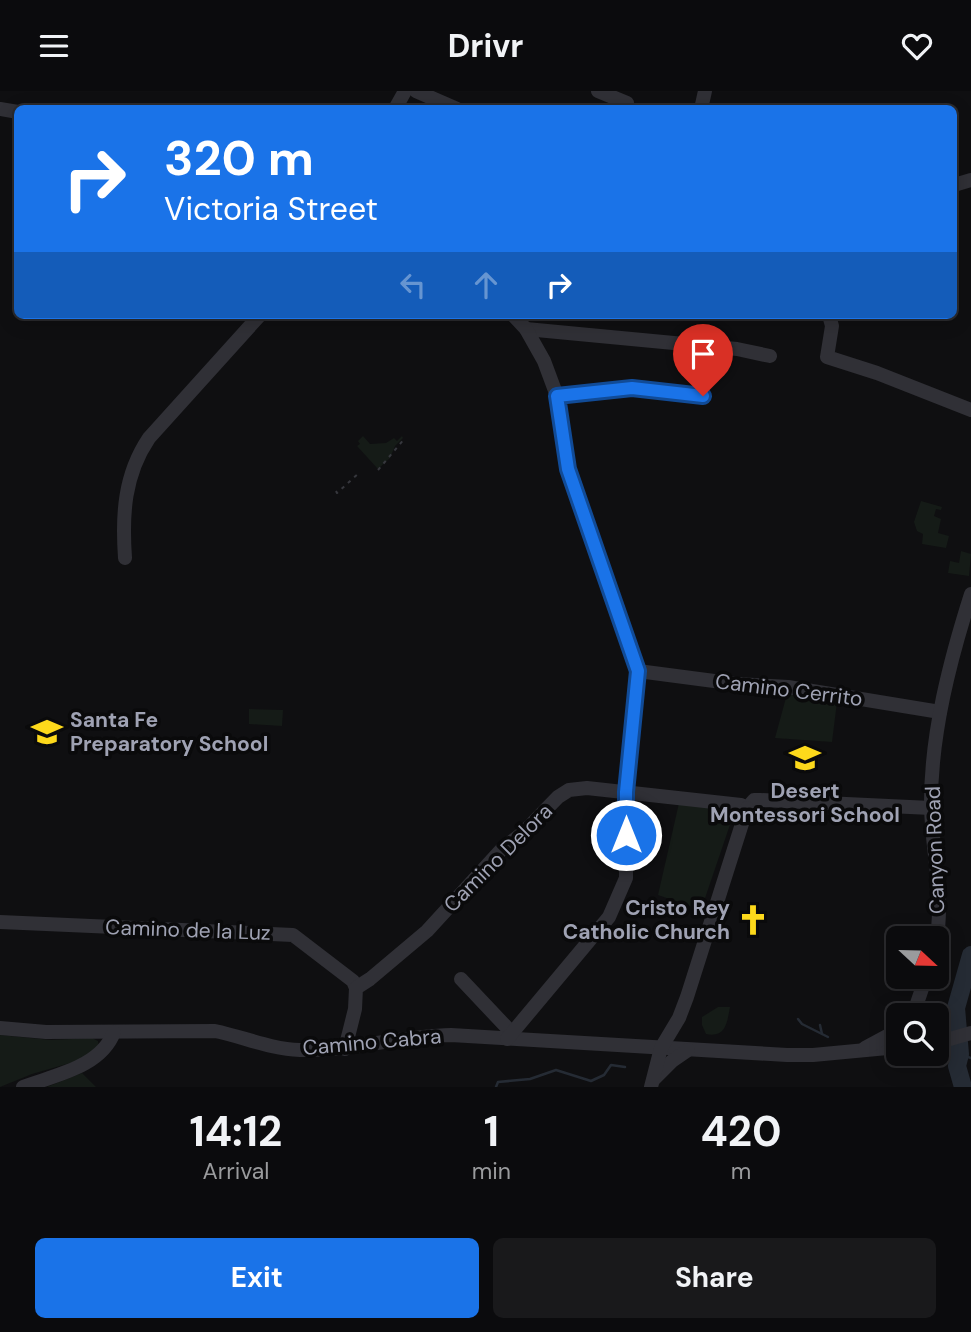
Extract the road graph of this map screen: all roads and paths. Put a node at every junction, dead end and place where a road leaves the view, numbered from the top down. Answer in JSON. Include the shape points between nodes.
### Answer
{"nodes":[{"id":1,"x":416,"y":91,"type":"edge"},
{"id":2,"x":598,"y":91,"type":"edge"},
{"id":3,"x":627,"y":103,"type":"dead end"},
{"id":4,"x":448,"y":105,"type":"edge"},
{"id":5,"x":256,"y":319,"type":"edge"},
{"id":6,"x":517,"y":319,"type":"edge"},
{"id":7,"x":830,"y":319,"type":"edge"},
{"id":8,"x":526,"y":329,"type":"junction"},
{"id":9,"x":770,"y":356,"type":"dead end"},
{"id":10,"x":557,"y":396,"type":"junction"},
{"id":11,"x":703,"y":396,"type":"dead end"},
{"id":12,"x":971,"y":410,"type":"edge"},
{"id":13,"x":405,"y":438,"type":"dead end"},
{"id":14,"x":378,"y":470,"type":"dead end"},
{"id":15,"x":360,"y":473,"type":"dead end"},
{"id":16,"x":336,"y":491,"type":"dead end"},
{"id":17,"x":125,"y":558,"type":"dead end"},
{"id":18,"x":971,"y":594,"type":"edge"},
{"id":19,"x":638,"y":671,"type":"junction"},
{"id":20,"x":940,"y":712,"type":"junction"},
{"id":21,"x":626,"y":792,"type":"junction"},
{"id":22,"x":747,"y":808,"type":"junction"},
{"id":23,"x":931,"y":808,"type":"junction"},
{"id":24,"x":0,"y":922,"type":"edge"},
{"id":25,"x":937,"y":926,"type":"edge"},
{"id":26,"x":461,"y":979,"type":"dead end"},
{"id":27,"x":356,"y":988,"type":"junction"},
{"id":28,"x":0,"y":1028,"type":"edge"},
{"id":29,"x":114,"y":1032,"type":"junction"},
{"id":30,"x":970,"y":1033,"type":"edge"},
{"id":31,"x":509,"y":1036,"type":"junction"},
{"id":32,"x":886,"y":1036,"type":"edge"},
{"id":33,"x":949,"y":1040,"type":"edge"},
{"id":34,"x":661,"y":1048,"type":"junction"},
{"id":35,"x":345,"y":1049,"type":"junction"},
{"id":36,"x":886,"y":1049,"type":"edge"},
{"id":37,"x":688,"y":1050,"type":"junction"},
{"id":38,"x":847,"y":1053,"type":"junction"},
{"id":39,"x":652,"y":1084,"type":"edge"},
{"id":40,"x":23,"y":1087,"type":"edge"}],
"edges":[{"from":1,"to":4,"type":"street"},
{"from":2,"to":3,"type":"street"},
{"from":5,"to":17,"type":"street","via":[[138,454],[127,485]]},
{"from":6,"to":8,"type":"street"},
{"from":7,"to":12,"type":"street","via":[[827,357]]},
{"from":8,"to":9,"type":"street"},
{"from":8,"to":10,"type":"street"},
{"from":10,"to":11,"type":"street","via":[[632,388]]},
{"from":10,"to":19,"type":"street","via":[[568,469]]},
{"from":13,"to":14,"type":"path"},
{"from":15,"to":16,"type":"path"},
{"from":18,"to":20,"type":"street","name":"Canyon Road"},
{"from":19,"to":20,"type":"street","name":"Camino Cerrito","via":[[788,687]]},
{"from":19,"to":21,"type":"street"},
{"from":20,"to":23,"type":"street","name":"Canyon Road"},
{"from":21,"to":22,"type":"street","name":"Camino Delora"},
{"from":21,"to":27,"type":"street","name":"Camino Delora","via":[[577,788],[565,792],[502,849],[426,931]]},
{"from":21,"to":31,"type":"street","via":[[625,878],[609,917]]},
{"from":22,"to":23,"type":"street","name":"Camino Delora","via":[[760,800]]},
{"from":22,"to":34,"type":"street","via":[[683,1008]]},
{"from":23,"to":25,"type":"street","name":"Canyon Road"},
{"from":24,"to":27,"type":"street","name":"Camino de la Luz","via":[[293,935]]},
{"from":26,"to":31,"type":"street"},
{"from":27,"to":35,"type":"street"},
{"from":28,"to":29,"type":"street","name":"Camino Cabra"},
{"from":29,"to":35,"type":"street","name":"Camino Cabra","via":[[215,1031],[278,1048]]},
{"from":29,"to":40,"type":"street","via":[[102,1052],[80,1066]]},
{"from":30,"to":33,"type":"street"},
{"from":31,"to":34,"type":"street","name":"Camino Cabra"},
{"from":31,"to":35,"type":"street","name":"Camino Cabra","via":[[420,1036]]},
{"from":32,"to":38,"type":"street","via":[[871,1047]]},
{"from":34,"to":37,"type":"street"},
{"from":34,"to":39,"type":"street"},
{"from":36,"to":38,"type":"street"},
{"from":37,"to":38,"type":"street"},
{"from":37,"to":39,"type":"street"}]}
